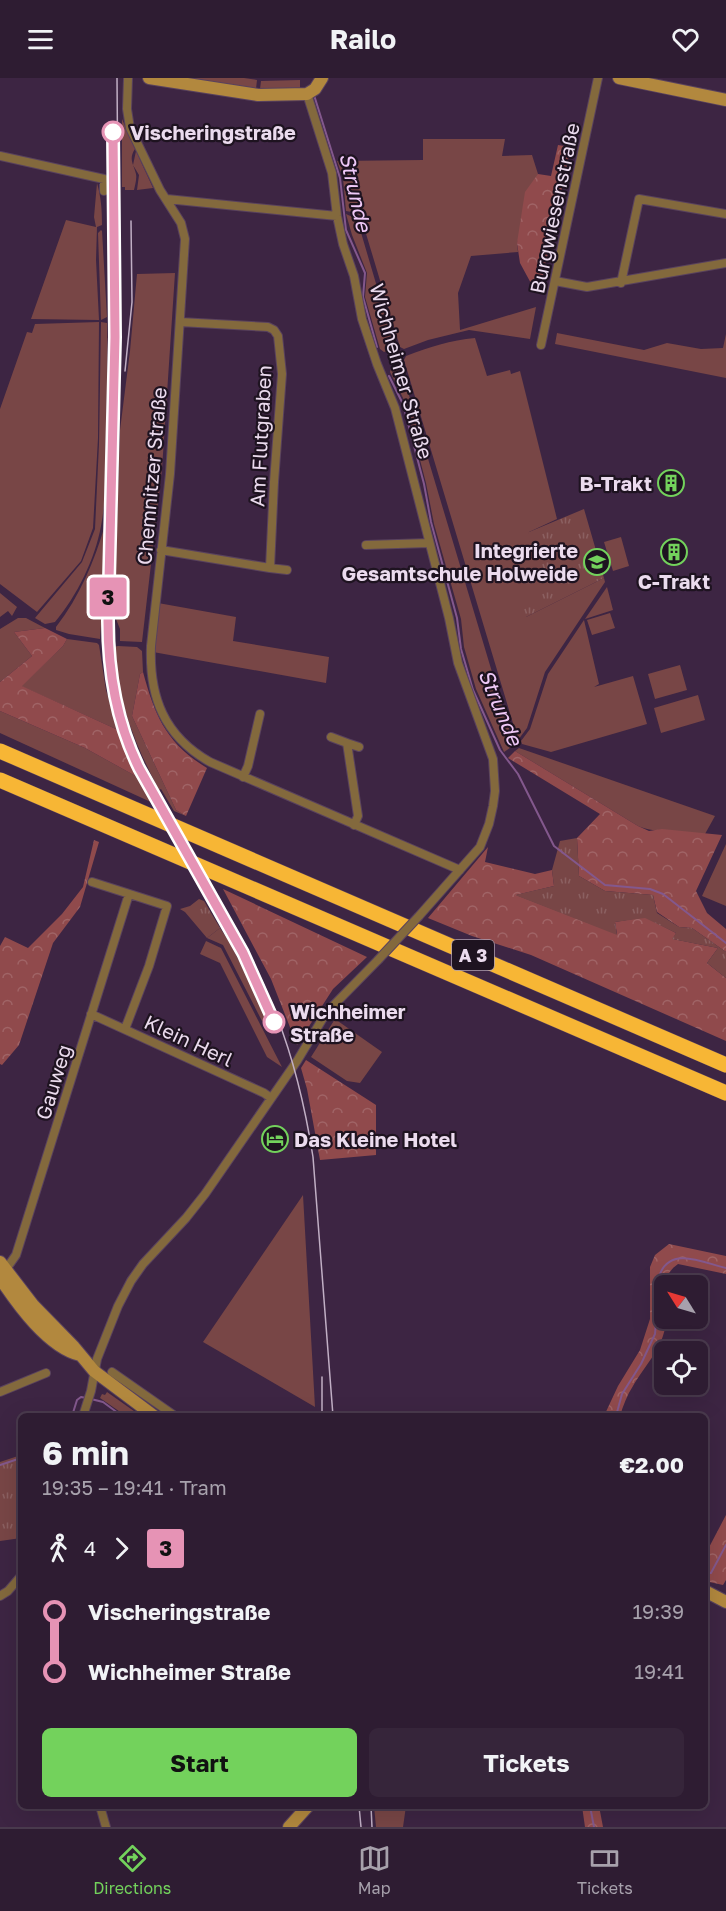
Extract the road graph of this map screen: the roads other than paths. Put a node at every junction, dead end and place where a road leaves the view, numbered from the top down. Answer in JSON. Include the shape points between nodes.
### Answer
{"nodes":[{"id":1,"x":128,"y":78,"type":"edge"},
{"id":2,"x":149,"y":78,"type":"edge"},
{"id":3,"x":322,"y":78,"type":"edge"},
{"id":4,"x":598,"y":78,"type":"edge"},
{"id":5,"x":619,"y":78,"type":"edge"},
{"id":6,"x":311,"y":92,"type":"junction"},
{"id":7,"x":726,"y":100,"type":"edge"},
{"id":8,"x":0,"y":156,"type":"edge"},
{"id":9,"x":104,"y":191,"type":"dead end"},
{"id":10,"x":166,"y":198,"type":"junction"},
{"id":11,"x":186,"y":202,"type":"junction"},
{"id":12,"x":726,"y":214,"type":"edge"},
{"id":13,"x":337,"y":216,"type":"junction"},
{"id":14,"x":181,"y":223,"type":"junction"},
{"id":15,"x":726,"y":263,"type":"edge"},
{"id":16,"x":555,"y":281,"type":"junction"},
{"id":17,"x":621,"y":282,"type":"junction"},
{"id":18,"x":180,"y":322,"type":"junction"},
{"id":19,"x":541,"y":345,"type":"dead end"},
{"id":20,"x":429,"y":543,"type":"junction"},
{"id":21,"x":366,"y":545,"type":"dead end"},
{"id":22,"x":161,"y":550,"type":"junction"},
{"id":23,"x":270,"y":568,"type":"junction"},
{"id":24,"x":287,"y":570,"type":"dead end"},
{"id":25,"x":260,"y":714,"type":"dead end"},
{"id":26,"x":331,"y":737,"type":"dead end"},
{"id":27,"x":347,"y":743,"type":"junction"},
{"id":28,"x":358,"y":747,"type":"dead end"},
{"id":29,"x":0,"y":751,"type":"edge"},
{"id":30,"x":243,"y":777,"type":"junction"},
{"id":31,"x":0,"y":780,"type":"edge"},
{"id":32,"x":354,"y":825,"type":"junction"},
{"id":33,"x":460,"y":870,"type":"junction"},
{"id":34,"x":92,"y":882,"type":"dead end"},
{"id":35,"x":129,"y":894,"type":"junction"},
{"id":36,"x":91,"y":1014,"type":"junction"},
{"id":37,"x":125,"y":1029,"type":"junction"},
{"id":38,"x":726,"y":1065,"type":"edge"},
{"id":39,"x":726,"y":1093,"type":"edge"},
{"id":40,"x":272,"y":1098,"type":"junction"},
{"id":41,"x":2,"y":1271,"type":"edge"},
{"id":42,"x":94,"y":1371,"type":"junction"},
{"id":43,"x":112,"y":1372,"type":"dead end"},
{"id":44,"x":46,"y":1373,"type":"dead end"},
{"id":45,"x":1,"y":1389,"type":"edge"},
{"id":46,"x":144,"y":1402,"type":"junction"},
{"id":47,"x":84,"y":1413,"type":"edge"},
{"id":48,"x":152,"y":1413,"type":"edge"},
{"id":49,"x":168,"y":1413,"type":"edge"},
{"id":50,"x":18,"y":1579,"type":"edge"},
{"id":51,"x":708,"y":1593,"type":"edge"},
{"id":52,"x":0,"y":1596,"type":"edge"},
{"id":53,"x":726,"y":1602,"type":"edge"},
{"id":54,"x":101,"y":1809,"type":"edge"},
{"id":55,"x":305,"y":1809,"type":"edge"},
{"id":56,"x":106,"y":1827,"type":"edge"},
{"id":57,"x":289,"y":1827,"type":"edge"}],
"edges":[{"from":1,"to":10,"type":"street","name":"Chemnitzer Straße","via":[[128,121]]},
{"from":2,"to":6,"type":"street","via":[[245,94]]},
{"from":3,"to":6,"type":"street"},
{"from":4,"to":16,"type":"street","name":"Burgwiesenstraße"},
{"from":5,"to":7,"type":"street"},
{"from":6,"to":13,"type":"street","name":"Wichheimer Straße","via":[[332,173]]},
{"from":8,"to":9,"type":"street","via":[[104,179]]},
{"from":10,"to":11,"type":"street"},
{"from":10,"to":14,"type":"street","name":"Chemnitzer Straße"},
{"from":11,"to":13,"type":"street"},
{"from":11,"to":14,"type":"street","name":"Chemnitzer Straße","via":[[181,210]]},
{"from":12,"to":17,"type":"street","via":[[639,199]]},
{"from":13,"to":20,"type":"street","name":"Wichheimer Straße","via":[[369,342],[395,408]]},
{"from":14,"to":18,"type":"street","name":"Chemnitzer Straße","via":[[185,239]]},
{"from":15,"to":17,"type":"street"},
{"from":16,"to":17,"type":"street","via":[[587,287]]},
{"from":16,"to":19,"type":"street","name":"Burgwiesenstraße"},
{"from":18,"to":22,"type":"street","name":"Chemnitzer Straße"},
{"from":18,"to":23,"type":"street","name":"Am Flutgraben","via":[[268,327],[278,336],[282,374]]},
{"from":20,"to":21,"type":"street"},
{"from":20,"to":33,"type":"street","name":"Wichheimer Straße","via":[[458,663],[493,759],[495,791],[489,824],[480,847]]},
{"from":22,"to":23,"type":"street"},
{"from":22,"to":30,"type":"street","name":"Chemnitzer Straße","via":[[150,668],[158,705],[186,746]]},
{"from":23,"to":24,"type":"street"},
{"from":25,"to":30,"type":"street"},
{"from":26,"to":27,"type":"street"},
{"from":27,"to":28,"type":"street"},
{"from":27,"to":32,"type":"street","via":[[358,816]]},
{"from":29,"to":38,"type":"highway","number":"A 3"},
{"from":30,"to":32,"type":"street","name":"Chemnitzer Straße"},
{"from":31,"to":39,"type":"highway","number":"A 3"},
{"from":32,"to":33,"type":"street","name":"Chemnitzer Straße"},
{"from":33,"to":40,"type":"street","name":"Wichheimer Straße","bridge":true,"via":[[326,1013]]},
{"from":34,"to":35,"type":"street"},
{"from":35,"to":36,"type":"street","name":"Gauweg"},
{"from":35,"to":37,"type":"street","via":[[167,906]]},
{"from":36,"to":37,"type":"street","name":"Klein Herl"},
{"from":36,"to":41,"type":"street","name":"Gauweg","via":[[16,1255]]},
{"from":37,"to":40,"type":"street","name":"Klein Herl"},
{"from":40,"to":42,"type":"street","name":"Wichheimer Straße","via":[[205,1194],[131,1281]]},
{"from":41,"to":42,"type":"street"},
{"from":42,"to":46,"type":"street"},
{"from":42,"to":47,"type":"street","name":"Wichheimer Straße"},
{"from":43,"to":46,"type":"street"},
{"from":44,"to":45,"type":"street"},
{"from":46,"to":48,"type":"street"},
{"from":46,"to":49,"type":"street"},
{"from":50,"to":52,"type":"street"},
{"from":51,"to":53,"type":"street"},
{"from":54,"to":56,"type":"street"},
{"from":55,"to":57,"type":"street"}]}
